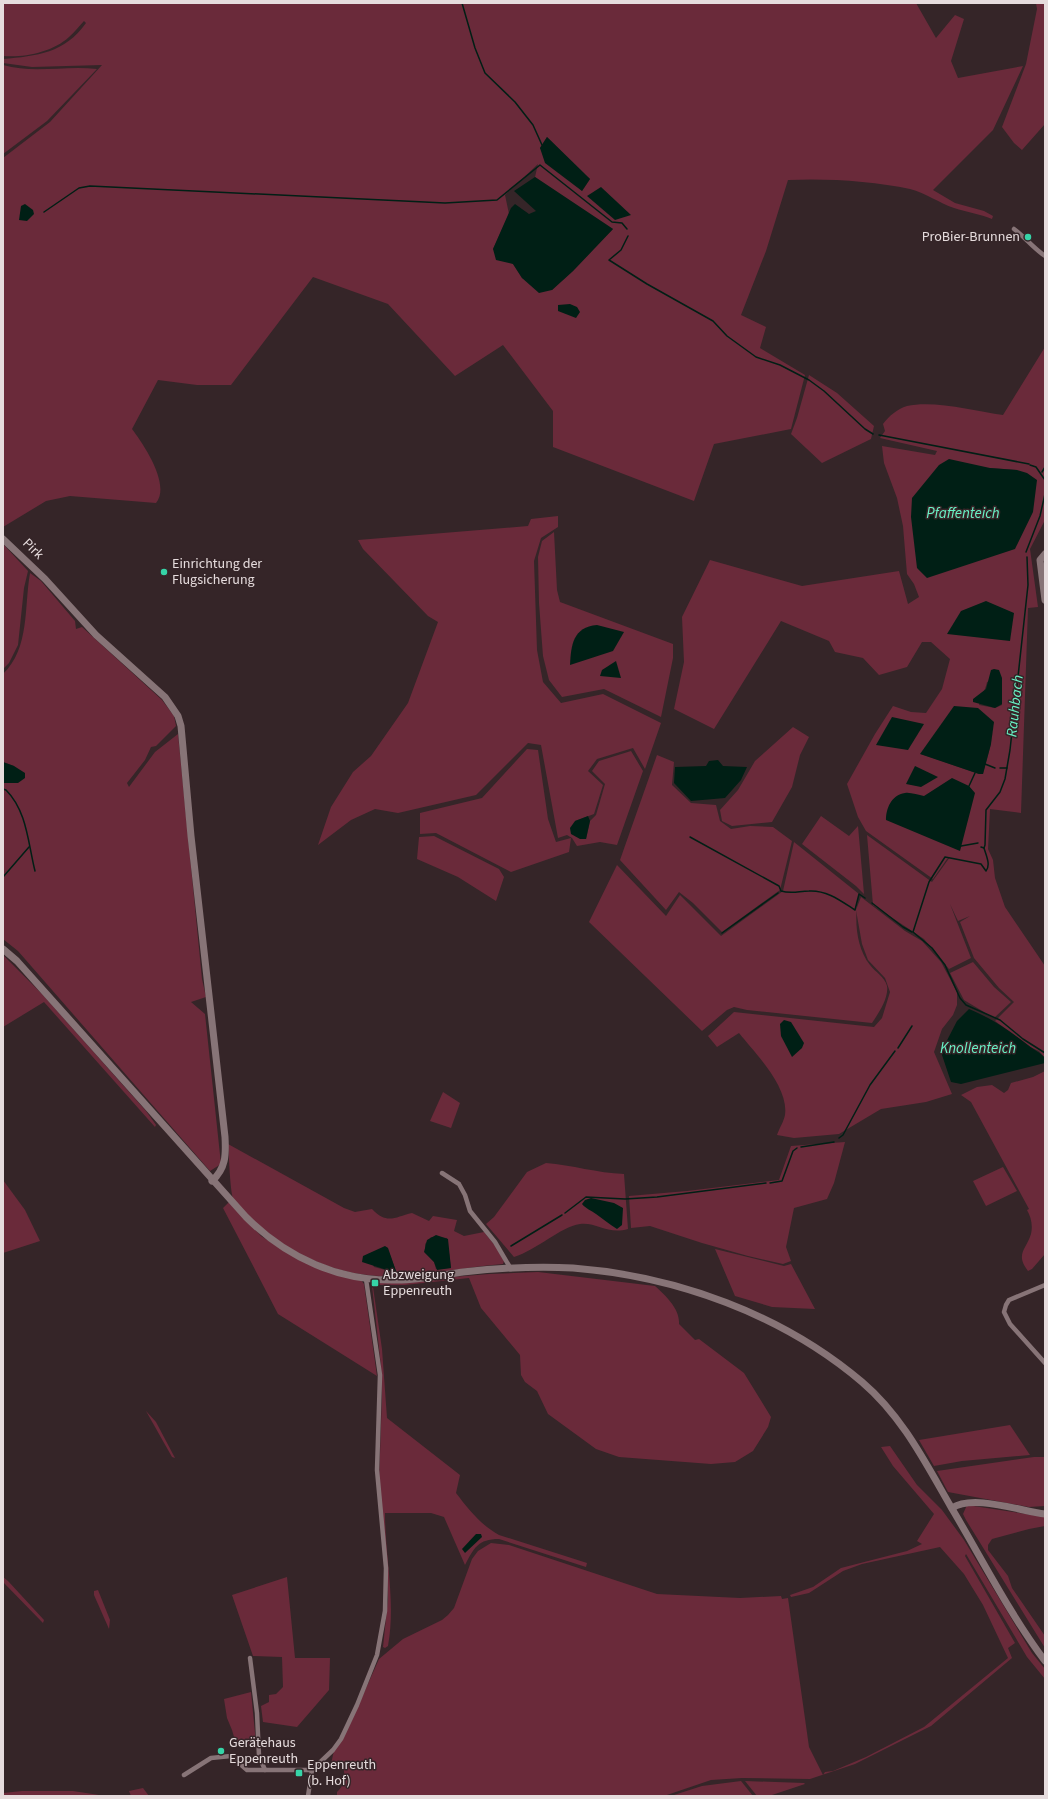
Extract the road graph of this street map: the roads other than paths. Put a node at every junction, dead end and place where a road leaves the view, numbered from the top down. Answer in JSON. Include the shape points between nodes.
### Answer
{"nodes":[{"id":1,"x":1014,"y":229,"type":"dead end"},
{"id":2,"x":1045,"y":256,"type":"edge"},
{"id":3,"x":3,"y":539,"type":"edge"},
{"id":4,"x":1043,"y":555,"type":"edge"},
{"id":5,"x":1045,"y":600,"type":"edge"},
{"id":6,"x":3,"y":949,"type":"edge"},
{"id":7,"x":442,"y":1173,"type":"dead end"},
{"id":8,"x":212,"y":1181,"type":"junction"},
{"id":9,"x":511,"y":1269,"type":"junction"},
{"id":10,"x":366,"y":1279,"type":"junction"},
{"id":11,"x":1045,"y":1285,"type":"edge"},
{"id":12,"x":1045,"y":1363,"type":"edge"},
{"id":13,"x":952,"y":1508,"type":"junction"},
{"id":14,"x":1045,"y":1514,"type":"edge"},
{"id":15,"x":250,"y":1658,"type":"dead end"},
{"id":16,"x":1045,"y":1661,"type":"edge"},
{"id":17,"x":265,"y":1770,"type":"junction"},
{"id":18,"x":312,"y":1770,"type":"junction"},
{"id":19,"x":184,"y":1775,"type":"dead end"},
{"id":20,"x":308,"y":1796,"type":"edge"}],
"edges":[{"from":1,"to":2,"type":"street"},
{"from":3,"to":8,"type":"main road","name":"Pirk","via":[[45,579],[96,635],[165,698],[178,716],[225,1137],[224,1165],[220,1174]]},
{"from":4,"to":5,"type":"main road","via":[[1040,560]]},
{"from":6,"to":8,"type":"main road","via":[[22,967]]},
{"from":7,"to":9,"type":"street","via":[[459,1184],[472,1215],[495,1242]]},
{"from":8,"to":10,"type":"main road","via":[[255,1227],[276,1243],[316,1266]]},
{"from":9,"to":10,"type":"main road","via":[[400,1280]]},
{"from":9,"to":13,"type":"main road","via":[[572,1268],[684,1288],[746,1310],[802,1339],[863,1383],[885,1405],[920,1450]]},
{"from":10,"to":18,"type":"street","via":[[380,1375],[377,1470],[386,1568],[385,1611],[377,1655],[357,1705],[341,1739]]},
{"from":11,"to":12,"type":"street","via":[[1009,1300],[1004,1312],[1010,1324]]},
{"from":13,"to":14,"type":"main road","via":[[971,1501]]},
{"from":13,"to":16,"type":"main road","via":[[989,1575]]},
{"from":15,"to":17,"type":"street","via":[[259,1756]]},
{"from":17,"to":18,"type":"street"},
{"from":17,"to":19,"type":"street","via":[[247,1770],[231,1756],[211,1758]]},
{"from":18,"to":20,"type":"street"}]}
